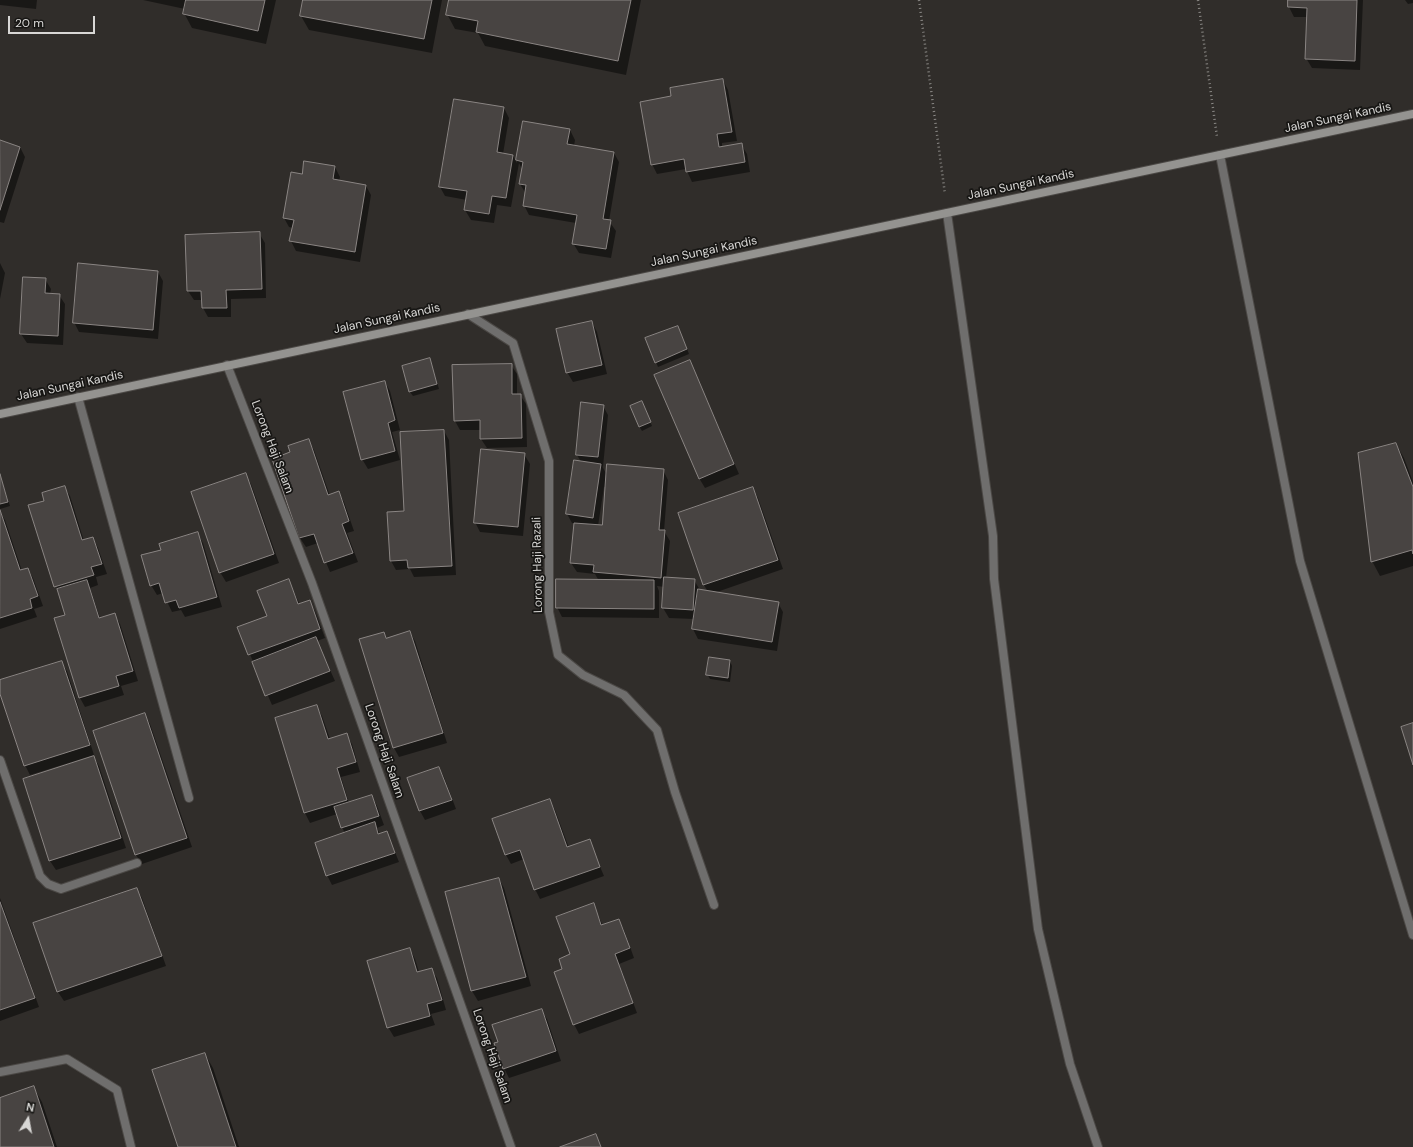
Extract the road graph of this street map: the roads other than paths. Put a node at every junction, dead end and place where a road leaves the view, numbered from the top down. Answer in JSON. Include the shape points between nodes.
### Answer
{"nodes":[{"id":1,"x":1413,"y":114,"type":"edge"},
{"id":2,"x":1220,"y":155,"type":"junction"},
{"id":3,"x":948,"y":213,"type":"junction"},
{"id":4,"x":468,"y":314,"type":"junction"},
{"id":5,"x":227,"y":365,"type":"junction"},
{"id":6,"x":78,"y":397,"type":"junction"},
{"id":7,"x":0,"y":414,"type":"edge"},
{"id":8,"x":0,"y":760,"type":"edge"},
{"id":9,"x":189,"y":798,"type":"dead end"},
{"id":10,"x":137,"y":863,"type":"dead end"},
{"id":11,"x":714,"y":905,"type":"dead end"},
{"id":12,"x":1413,"y":935,"type":"edge"},
{"id":13,"x":0,"y":1072,"type":"edge"},
{"id":14,"x":131,"y":1147,"type":"edge"},
{"id":15,"x":511,"y":1147,"type":"edge"},
{"id":16,"x":1098,"y":1147,"type":"edge"}],
"edges":[{"from":1,"to":2,"type":"street","name":"Jalan Sungai Kandis"},
{"from":2,"to":3,"type":"street","name":"Jalan Sungai Kandis"},
{"from":2,"to":12,"type":"street","via":[[1300,561]]},
{"from":3,"to":4,"type":"street","name":"Jalan Sungai Kandis"},
{"from":3,"to":16,"type":"street","via":[[993,536],[994,579],[1038,929],[1070,1064]]},
{"from":4,"to":5,"type":"street","name":"Jalan Sungai Kandis"},
{"from":4,"to":11,"type":"street","name":"Lorong Haji Razali","via":[[513,343],[549,461],[549,612],[558,655],[583,676],[624,695],[657,730],[675,792]]},
{"from":5,"to":6,"type":"street","name":"Jalan Sungai Kandis"},
{"from":5,"to":15,"type":"street","name":"Lorong Haji Salam","via":[[312,583]]},
{"from":6,"to":7,"type":"street","name":"Jalan Sungai Kandis"},
{"from":6,"to":9,"type":"street"},
{"from":8,"to":10,"type":"street","via":[[40,876],[48,884],[61,889]]},
{"from":13,"to":14,"type":"street","via":[[67,1059],[117,1090]]}]}
